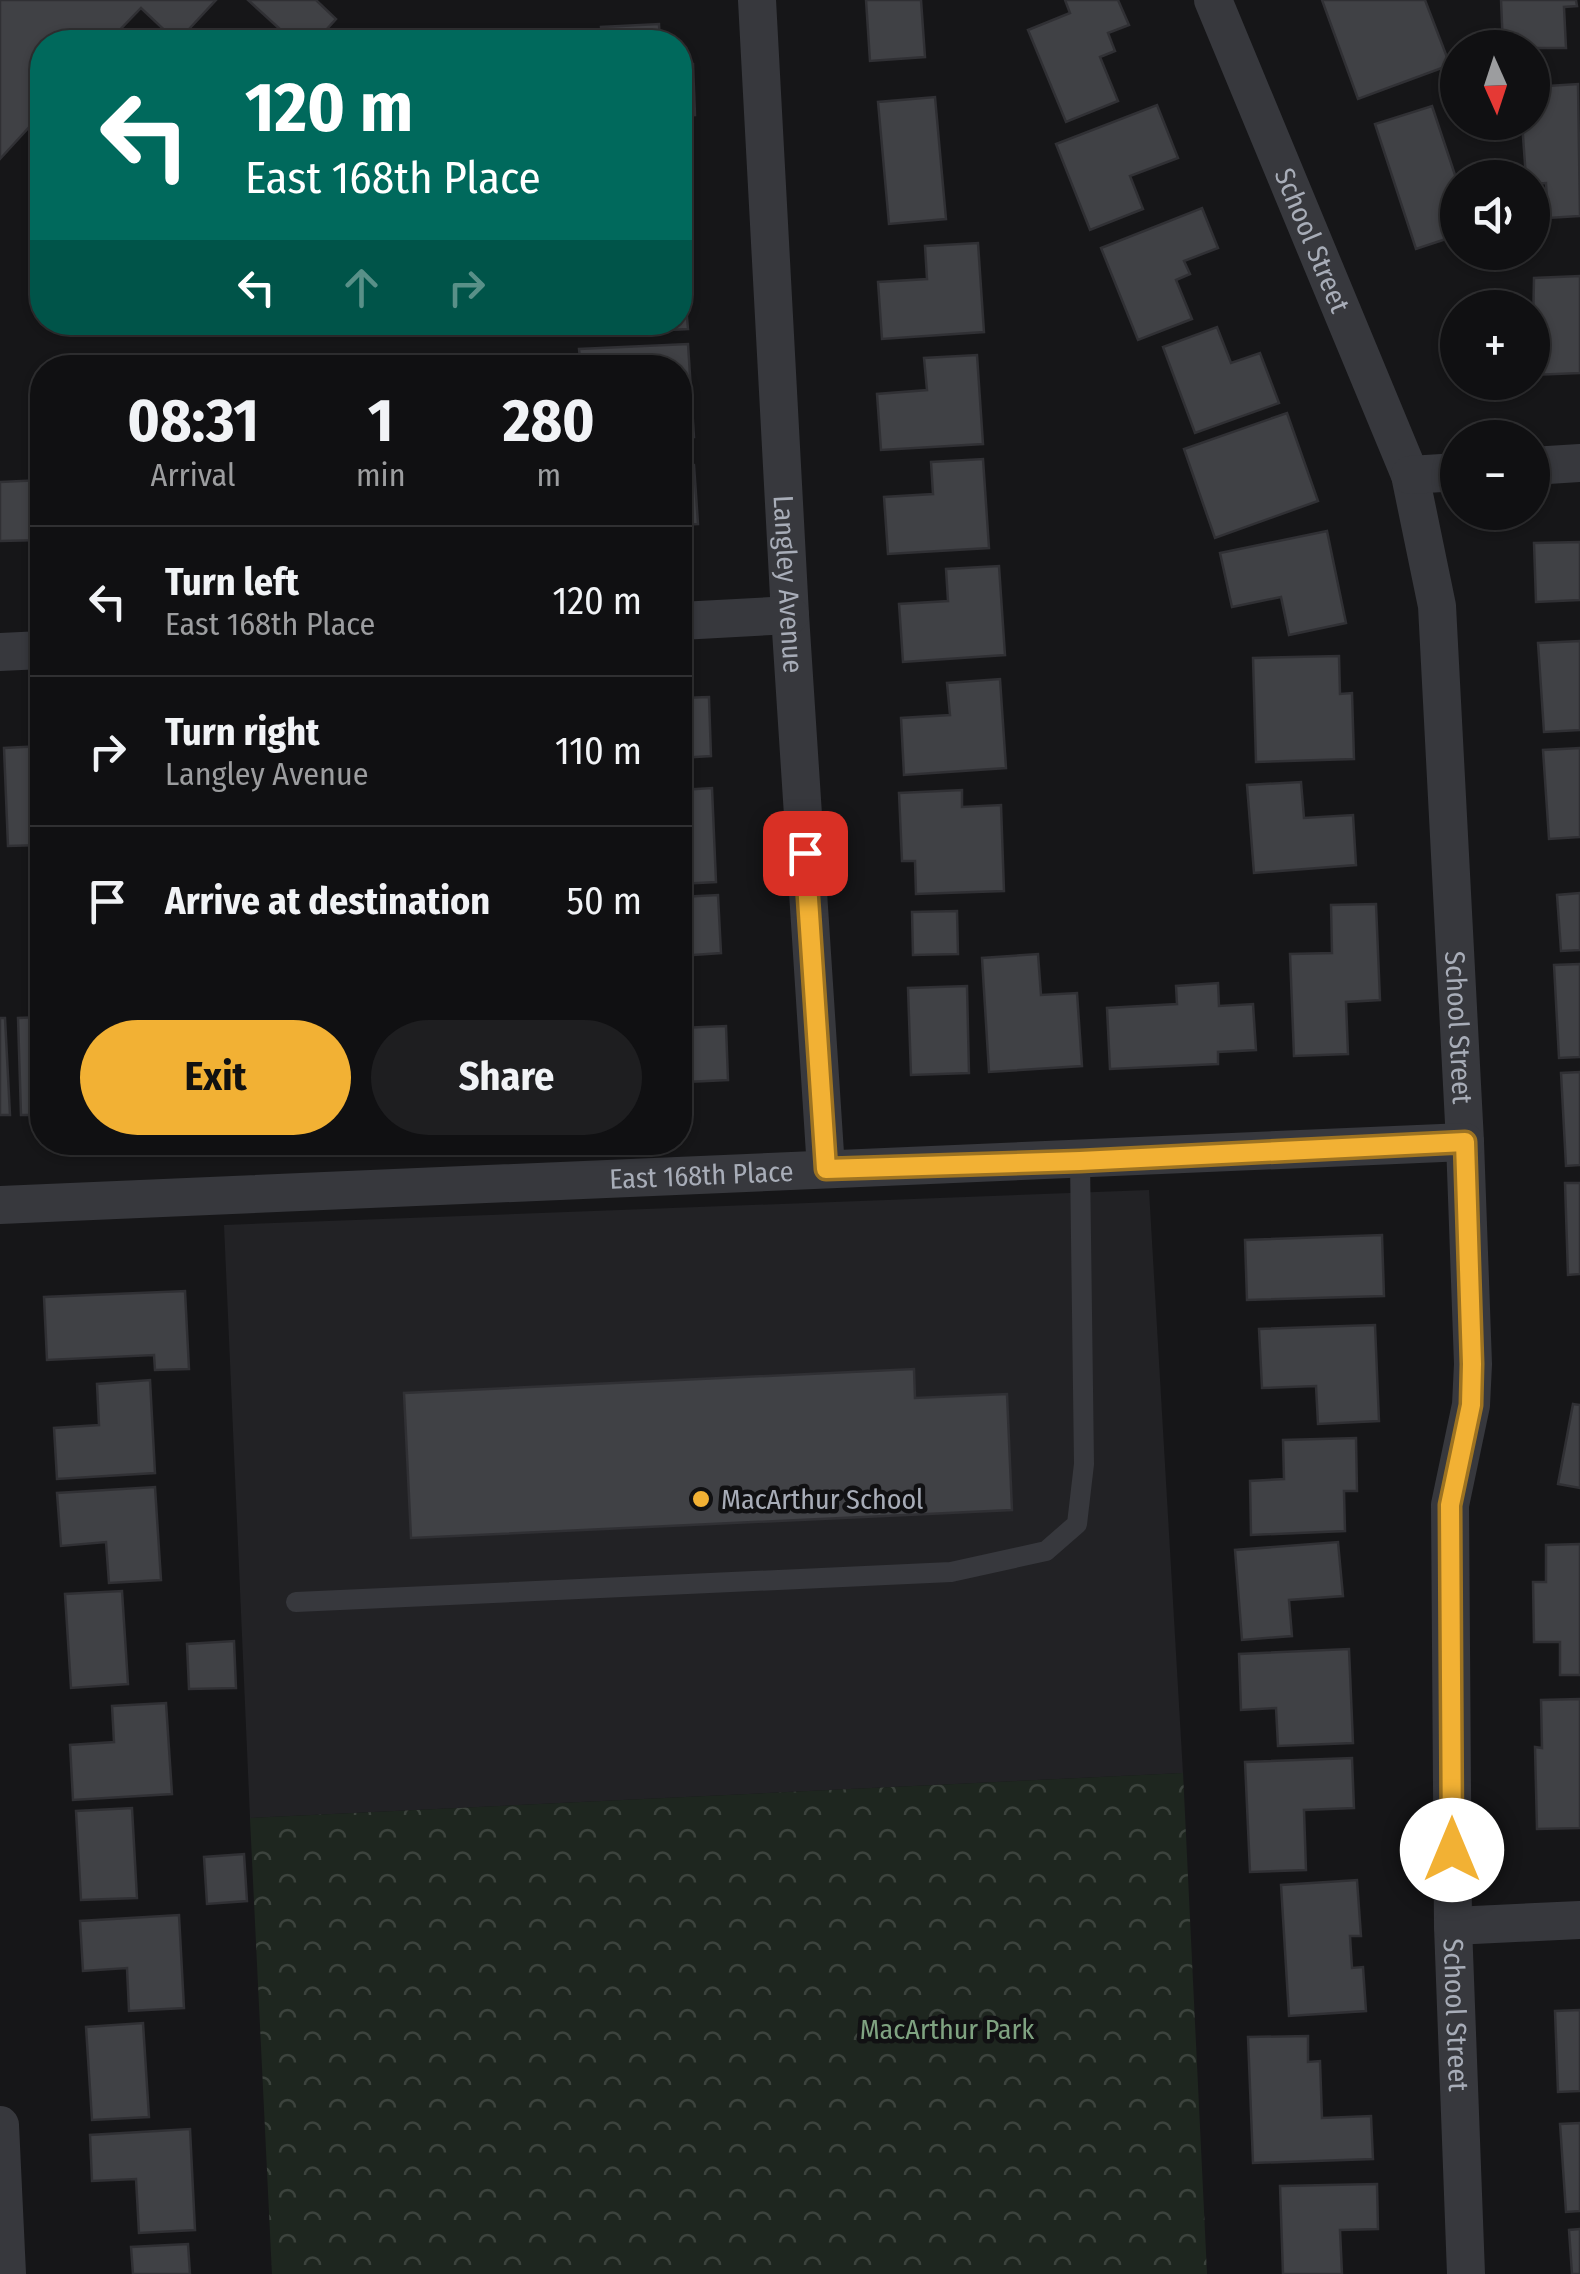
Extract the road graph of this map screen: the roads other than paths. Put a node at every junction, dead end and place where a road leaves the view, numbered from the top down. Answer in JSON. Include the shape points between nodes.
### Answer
{"nodes":[{"id":1,"x":757,"y":0,"type":"edge"},
{"id":2,"x":1213,"y":0,"type":"edge"},
{"id":3,"x":1580,"y":463,"type":"edge"},
{"id":4,"x":1550,"y":465,"type":"edge"},
{"id":5,"x":1440,"y":473,"type":"edge"},
{"id":6,"x":1410,"y":475,"type":"junction"},
{"id":7,"x":790,"y":616,"type":"junction"},
{"id":8,"x":692,"y":620,"type":"edge"},
{"id":9,"x":30,"y":651,"type":"edge"},
{"id":10,"x":0,"y":652,"type":"edge"},
{"id":11,"x":1465,"y":1142,"type":"junction"},
{"id":12,"x":1080,"y":1161,"type":"junction"},
{"id":13,"x":826,"y":1169,"type":"junction"},
{"id":14,"x":0,"y":1206,"type":"edge"},
{"id":15,"x":296,"y":1602,"type":"dead end"},
{"id":16,"x":1580,"y":1920,"type":"edge"},
{"id":17,"x":1452,"y":1926,"type":"junction"},
{"id":18,"x":0,"y":2124,"type":"edge"},
{"id":19,"x":8,"y":2274,"type":"edge"},
{"id":20,"x":1466,"y":2274,"type":"edge"}],
"edges":[{"from":1,"to":7,"type":"street","name":"Langley Avenue"},
{"from":2,"to":6,"type":"street","name":"School Street"},
{"from":3,"to":4,"type":"street"},
{"from":5,"to":6,"type":"street"},
{"from":6,"to":11,"type":"street","name":"School Street","via":[[1437,606]]},
{"from":7,"to":8,"type":"street"},
{"from":7,"to":13,"type":"street","name":"Langley Avenue"},
{"from":9,"to":10,"type":"street"},
{"from":11,"to":12,"type":"street","name":"East 168th Place"},
{"from":11,"to":17,"type":"street","name":"School Street","via":[[1472,1364],[1471,1405],[1450,1505]]},
{"from":12,"to":13,"type":"street","name":"East 168th Place"},
{"from":12,"to":15,"type":"lane","via":[[1084,1464],[1077,1524],[1046,1550],[952,1572]]},
{"from":13,"to":14,"type":"street","name":"East 168th Place"},
{"from":16,"to":17,"type":"street"},
{"from":17,"to":20,"type":"street","name":"School Street"},
{"from":18,"to":19,"type":"street"}]}
